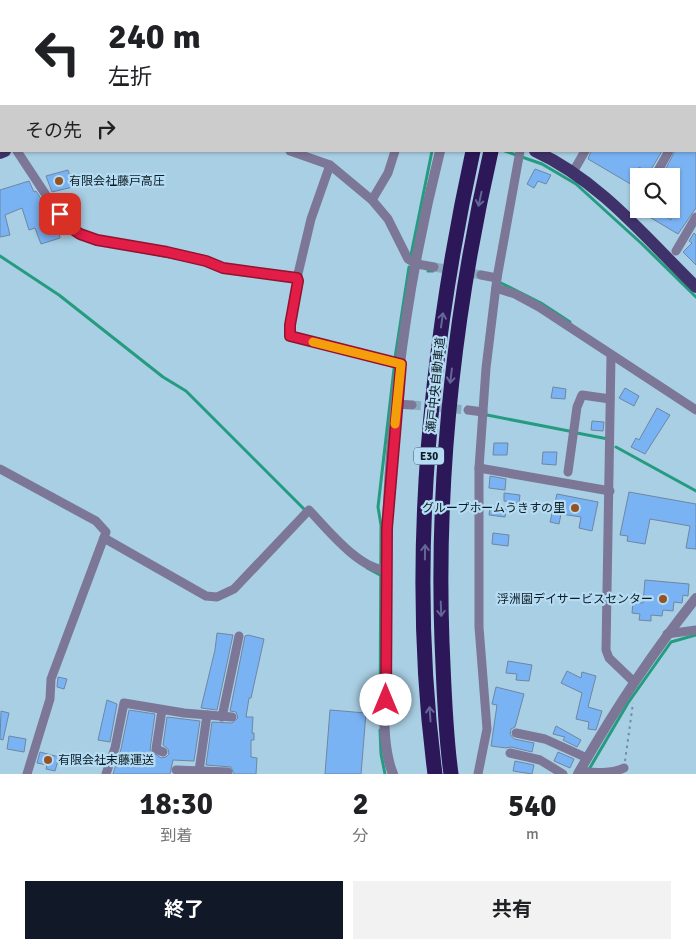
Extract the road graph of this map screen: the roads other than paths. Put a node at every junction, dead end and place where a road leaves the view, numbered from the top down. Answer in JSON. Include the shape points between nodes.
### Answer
{"nodes":[{"id":1,"x":18,"y":152,"type":"edge"},
{"id":2,"x":293,"y":152,"type":"edge"},
{"id":3,"x":395,"y":152,"type":"edge"},
{"id":4,"x":440,"y":152,"type":"edge"},
{"id":5,"x":474,"y":152,"type":"edge"},
{"id":6,"x":491,"y":152,"type":"edge"},
{"id":7,"x":540,"y":152,"type":"edge"},
{"id":8,"x":584,"y":152,"type":"edge"},
{"id":9,"x":668,"y":152,"type":"edge"},
{"id":10,"x":519,"y":155,"type":"edge"},
{"id":11,"x":553,"y":155,"type":"edge"},
{"id":12,"x":330,"y":165,"type":"junction"},
{"id":13,"x":659,"y":168,"type":"edge"},
{"id":14,"x":573,"y":172,"type":"junction"},
{"id":15,"x":372,"y":200,"type":"junction"},
{"id":16,"x":696,"y":217,"type":"edge"},
{"id":17,"x":676,"y":250,"type":"dead end"},
{"id":18,"x":417,"y":264,"type":"junction"},
{"id":19,"x":434,"y":267,"type":"tunnel mouth"},
{"id":20,"x":481,"y":275,"type":"tunnel mouth"},
{"id":21,"x":297,"y":278,"type":"junction"},
{"id":22,"x":497,"y":278,"type":"junction"},
{"id":23,"x":696,"y":287,"type":"edge"},
{"id":24,"x":496,"y":288,"type":"junction"},
{"id":25,"x":612,"y":355,"type":"junction"},
{"id":26,"x":401,"y":364,"type":"junction"},
{"id":27,"x":610,"y":399,"type":"junction"},
{"id":28,"x":396,"y":404,"type":"junction"},
{"id":29,"x":412,"y":405,"type":"tunnel mouth"},
{"id":30,"x":468,"y":410,"type":"tunnel mouth"},
{"id":31,"x":696,"y":410,"type":"edge"},
{"id":32,"x":483,"y":412,"type":"junction"},
{"id":33,"x":479,"y":468,"type":"junction"},
{"id":34,"x":0,"y":469,"type":"edge"},
{"id":35,"x":568,"y":472,"type":"dead end"},
{"id":36,"x":610,"y":491,"type":"junction"},
{"id":37,"x":104,"y":538,"type":"junction"},
{"id":38,"x":382,"y":570,"type":"junction"},
{"id":39,"x":696,"y":598,"type":"edge"},
{"id":40,"x":696,"y":630,"type":"edge"},
{"id":41,"x":667,"y":634,"type":"junction"},
{"id":42,"x":239,"y":636,"type":"dead end"},
{"id":43,"x":634,"y":682,"type":"junction"},
{"id":44,"x":162,"y":710,"type":"junction"},
{"id":45,"x":207,"y":715,"type":"junction"},
{"id":46,"x":222,"y":717,"type":"junction"},
{"id":47,"x":232,"y":717,"type":"dead end"},
{"id":48,"x":516,"y":733,"type":"dead end"},
{"id":49,"x":163,"y":752,"type":"dead end"},
{"id":50,"x":510,"y":753,"type":"dead end"},
{"id":51,"x":587,"y":758,"type":"junction"},
{"id":52,"x":450,"y":768,"type":"edge"},
{"id":53,"x":624,"y":768,"type":"road end"},
{"id":54,"x":434,"y":769,"type":"edge"},
{"id":55,"x":176,"y":770,"type":"dead end"},
{"id":56,"x":199,"y":771,"type":"junction"},
{"id":57,"x":228,"y":772,"type":"dead end"},
{"id":58,"x":583,"y":772,"type":"edge"},
{"id":59,"x":217,"y":773,"type":"edge"},
{"id":60,"x":27,"y":774,"type":"edge"},
{"id":61,"x":106,"y":774,"type":"edge"},
{"id":62,"x":393,"y":774,"type":"edge"},
{"id":63,"x":478,"y":774,"type":"edge"},
{"id":64,"x":564,"y":774,"type":"edge"}],
"edges":[{"from":1,"to":21,"type":"street","via":[[65,224],[80,234],[206,261],[223,268]]},
{"from":2,"to":12,"type":"street"},
{"from":3,"to":15,"type":"street","via":[[388,173]]},
{"from":4,"to":18,"type":"street"},
{"from":54,"to":5,"type":"highway","name":"瀬戸中央自動車道","number":"E30","one_way":true,"via":[[424,602],[429,448],[448,278]]},
{"from":6,"to":52,"type":"highway","name":"瀬戸中央自動車道","number":"E30","one_way":true,"via":[[465,280],[450,385],[445,449],[441,602]]},
{"from":7,"to":11,"type":"main road"},
{"from":8,"to":14,"type":"street"},
{"from":9,"to":13,"type":"street"},
{"from":10,"to":22,"type":"street"},
{"from":11,"to":14,"type":"main road"},
{"from":12,"to":15,"type":"street"},
{"from":12,"to":21,"type":"street","via":[[311,219]]},
{"from":14,"to":23,"type":"main road","via":[[612,204]]},
{"from":15,"to":18,"type":"street","via":[[388,219],[408,259]]},
{"from":16,"to":17,"type":"street"},
{"from":18,"to":19,"type":"street"},
{"from":18,"to":26,"type":"street"},
{"from":20,"to":22,"type":"street"},
{"from":21,"to":26,"type":"street","via":[[290,336]]},
{"from":22,"to":24,"type":"street"},
{"from":24,"to":25,"type":"street","via":[[539,306]]},
{"from":24,"to":32,"type":"street"},
{"from":25,"to":27,"type":"street"},
{"from":25,"to":31,"type":"street"},
{"from":26,"to":28,"type":"street"},
{"from":27,"to":35,"type":"street","via":[[582,395],[577,407]]},
{"from":27,"to":36,"type":"street"},
{"from":28,"to":29,"type":"street"},
{"from":28,"to":38,"type":"street"},
{"from":30,"to":32,"type":"street"},
{"from":32,"to":33,"type":"street"},
{"from":33,"to":36,"type":"street"},
{"from":33,"to":63,"type":"street","via":[[478,627],[487,729]]},
{"from":34,"to":37,"type":"street","via":[[96,521],[106,532]]},
{"from":36,"to":43,"type":"street","via":[[606,650],[609,658]]},
{"from":37,"to":38,"type":"street","via":[[206,596],[217,597],[234,589],[309,510],[345,547]]},
{"from":37,"to":60,"type":"street","via":[[51,679],[50,699]]},
{"from":38,"to":62,"type":"street","via":[[386,739]]},
{"from":39,"to":41,"type":"street"},
{"from":40,"to":41,"type":"street"},
{"from":41,"to":43,"type":"street"},
{"from":42,"to":46,"type":"street"},
{"from":43,"to":51,"type":"street"},
{"from":44,"to":45,"type":"street"},
{"from":44,"to":49,"type":"street","via":[[156,750]]},
{"from":44,"to":61,"type":"street","via":[[124,704]]},
{"from":45,"to":46,"type":"street"},
{"from":45,"to":56,"type":"street"},
{"from":46,"to":47,"type":"street"},
{"from":48,"to":51,"type":"street","via":[[545,739]]},
{"from":50,"to":64,"type":"street","via":[[540,760]]},
{"from":51,"to":58,"type":"street"},
{"from":53,"to":58,"type":"street"},
{"from":55,"to":56,"type":"street"},
{"from":56,"to":59,"type":"street"},
{"from":57,"to":59,"type":"street"}]}
